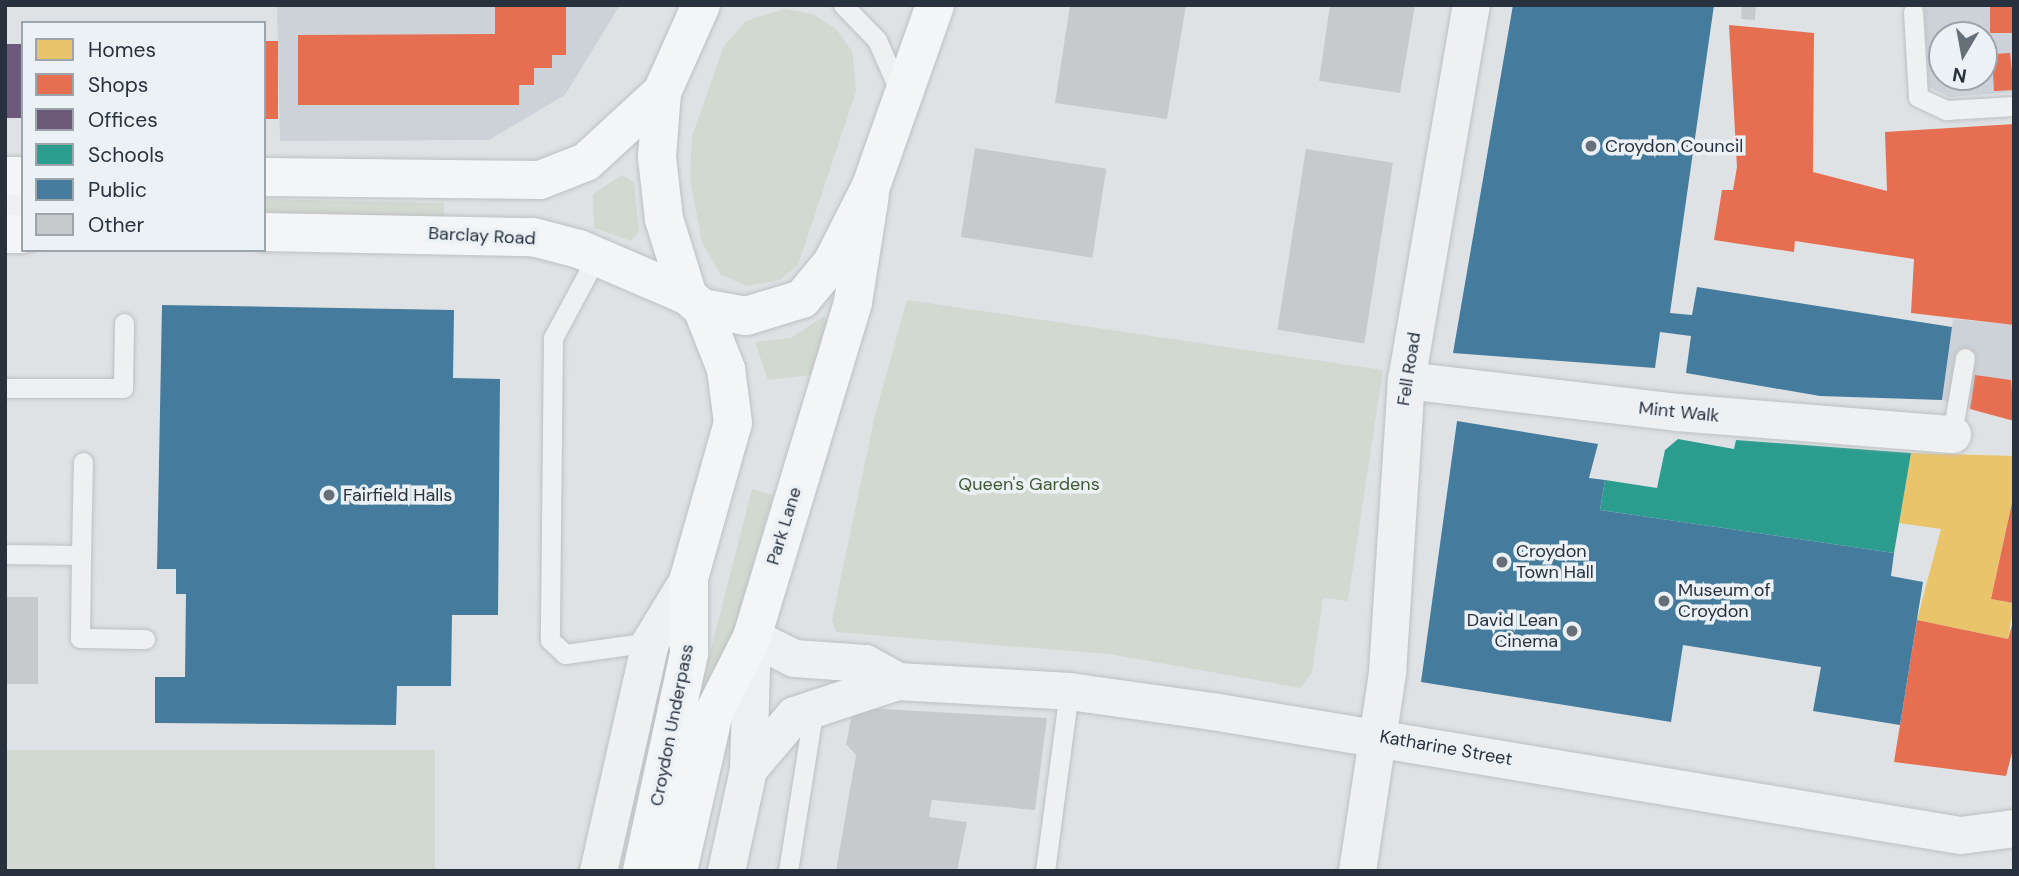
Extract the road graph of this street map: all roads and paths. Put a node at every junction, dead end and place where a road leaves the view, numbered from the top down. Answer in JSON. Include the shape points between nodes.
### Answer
{"nodes":[{"id":1,"x":843,"y":5,"type":"edge"},
{"id":2,"x":935,"y":5,"type":"edge"},
{"id":3,"x":1471,"y":5,"type":"edge"},
{"id":4,"x":705,"y":7,"type":"edge"},
{"id":5,"x":1913,"y":12,"type":"dead end"},
{"id":6,"x":662,"y":92,"type":"junction"},
{"id":7,"x":901,"y":100,"type":"junction"},
{"id":8,"x":2014,"y":106,"type":"edge"},
{"id":9,"x":266,"y":177,"type":"edge"},
{"id":10,"x":871,"y":186,"type":"junction"},
{"id":11,"x":21,"y":198,"type":"edge"},
{"id":12,"x":5,"y":205,"type":"edge"},
{"id":13,"x":266,"y":232,"type":"edge"},
{"id":14,"x":597,"y":256,"type":"junction"},
{"id":15,"x":695,"y":302,"type":"junction"},
{"id":16,"x":124,"y":323,"type":"dead end"},
{"id":17,"x":1965,"y":358,"type":"dead end"},
{"id":18,"x":1406,"y":380,"type":"junction"},
{"id":19,"x":5,"y":388,"type":"edge"},
{"id":20,"x":1939,"y":440,"type":"joint"},
{"id":21,"x":83,"y":462,"type":"dead end"},
{"id":22,"x":5,"y":554,"type":"edge"},
{"id":23,"x":81,"y":555,"type":"junction"},
{"id":24,"x":689,"y":578,"type":"junction"},
{"id":25,"x":752,"y":637,"type":"junction"},
{"id":26,"x":145,"y":639,"type":"dead end"},
{"id":27,"x":650,"y":642,"type":"junction"},
{"id":28,"x":897,"y":681,"type":"junction"},
{"id":29,"x":1069,"y":691,"type":"junction"},
{"id":30,"x":814,"y":705,"type":"junction"},
{"id":31,"x":1380,"y":736,"type":"junction"},
{"id":32,"x":748,"y":769,"type":"junction"},
{"id":33,"x":2003,"y":832,"type":"edge"},
{"id":34,"x":598,"y":871,"type":"edge"},
{"id":35,"x":642,"y":871,"type":"edge"},
{"id":36,"x":678,"y":871,"type":"edge"},
{"id":37,"x":726,"y":871,"type":"edge"},
{"id":38,"x":788,"y":871,"type":"edge"},
{"id":39,"x":1045,"y":871,"type":"edge"},
{"id":40,"x":1357,"y":871,"type":"edge"}],
"edges":[{"from":1,"to":7,"type":"lane","via":[[877,40]]},
{"from":2,"to":7,"type":"main road"},
{"from":3,"to":18,"type":"street","name":"Fell Road"},
{"from":4,"to":6,"type":"main road"},
{"from":5,"to":8,"type":"lane","via":[[1919,97],[1946,110]]},
{"from":6,"to":9,"type":"main road","via":[[586,162],[540,180]]},
{"from":6,"to":15,"type":"main road","via":[[659,182],[671,255]]},
{"from":7,"to":10,"type":"main road"},
{"from":10,"to":15,"type":"main road","name":"Barclay Road","via":[[832,263],[802,299],[746,316]]},
{"from":10,"to":25,"type":"main road","name":"Park Lane","via":[[853,302]]},
{"from":11,"to":12,"type":"street"},
{"from":13,"to":14,"type":"main road","name":"Barclay Road","via":[[510,235]]},
{"from":14,"to":15,"type":"main road","name":"Barclay Road"},
{"from":14,"to":27,"type":"lane","via":[[553,338],[550,639],[565,654]]},
{"from":15,"to":24,"type":"main road","via":[[726,369],[733,423]]},
{"from":16,"to":19,"type":"lane","via":[[123,388]]},
{"from":17,"to":20,"type":"lane"},
{"from":18,"to":20,"type":"street","name":"Mint Walk"},
{"from":18,"to":31,"type":"street","name":"Fell Road"},
{"from":21,"to":23,"type":"lane"},
{"from":22,"to":23,"type":"lane"},
{"from":23,"to":26,"type":"lane","via":[[80,638]]},
{"from":24,"to":27,"type":"street"},
{"from":24,"to":35,"type":"main road","name":"Croydon Underpass","via":[[689,653]]},
{"from":25,"to":28,"type":"street","name":"Katharine Street","via":[[794,658],[865,663]]},
{"from":25,"to":32,"type":"street","name":"Park Lane"},
{"from":25,"to":36,"type":"main road","name":"Croydon Underpass","via":[[714,712]]},
{"from":27,"to":34,"type":"street"},
{"from":28,"to":29,"type":"street","name":"Katharine Street"},
{"from":28,"to":30,"type":"street","name":"Katharine Street","via":[[866,695]]},
{"from":29,"to":31,"type":"street","name":"Katharine Street"},
{"from":29,"to":39,"type":"lane"},
{"from":30,"to":32,"type":"street","name":"Katharine Street","via":[[776,731]]},
{"from":30,"to":38,"type":"lane"},
{"from":31,"to":33,"type":"street","name":"Katharine Street"},
{"from":31,"to":40,"type":"street","name":"Fell Road"},
{"from":32,"to":37,"type":"street","name":"Park Lane"}]}
